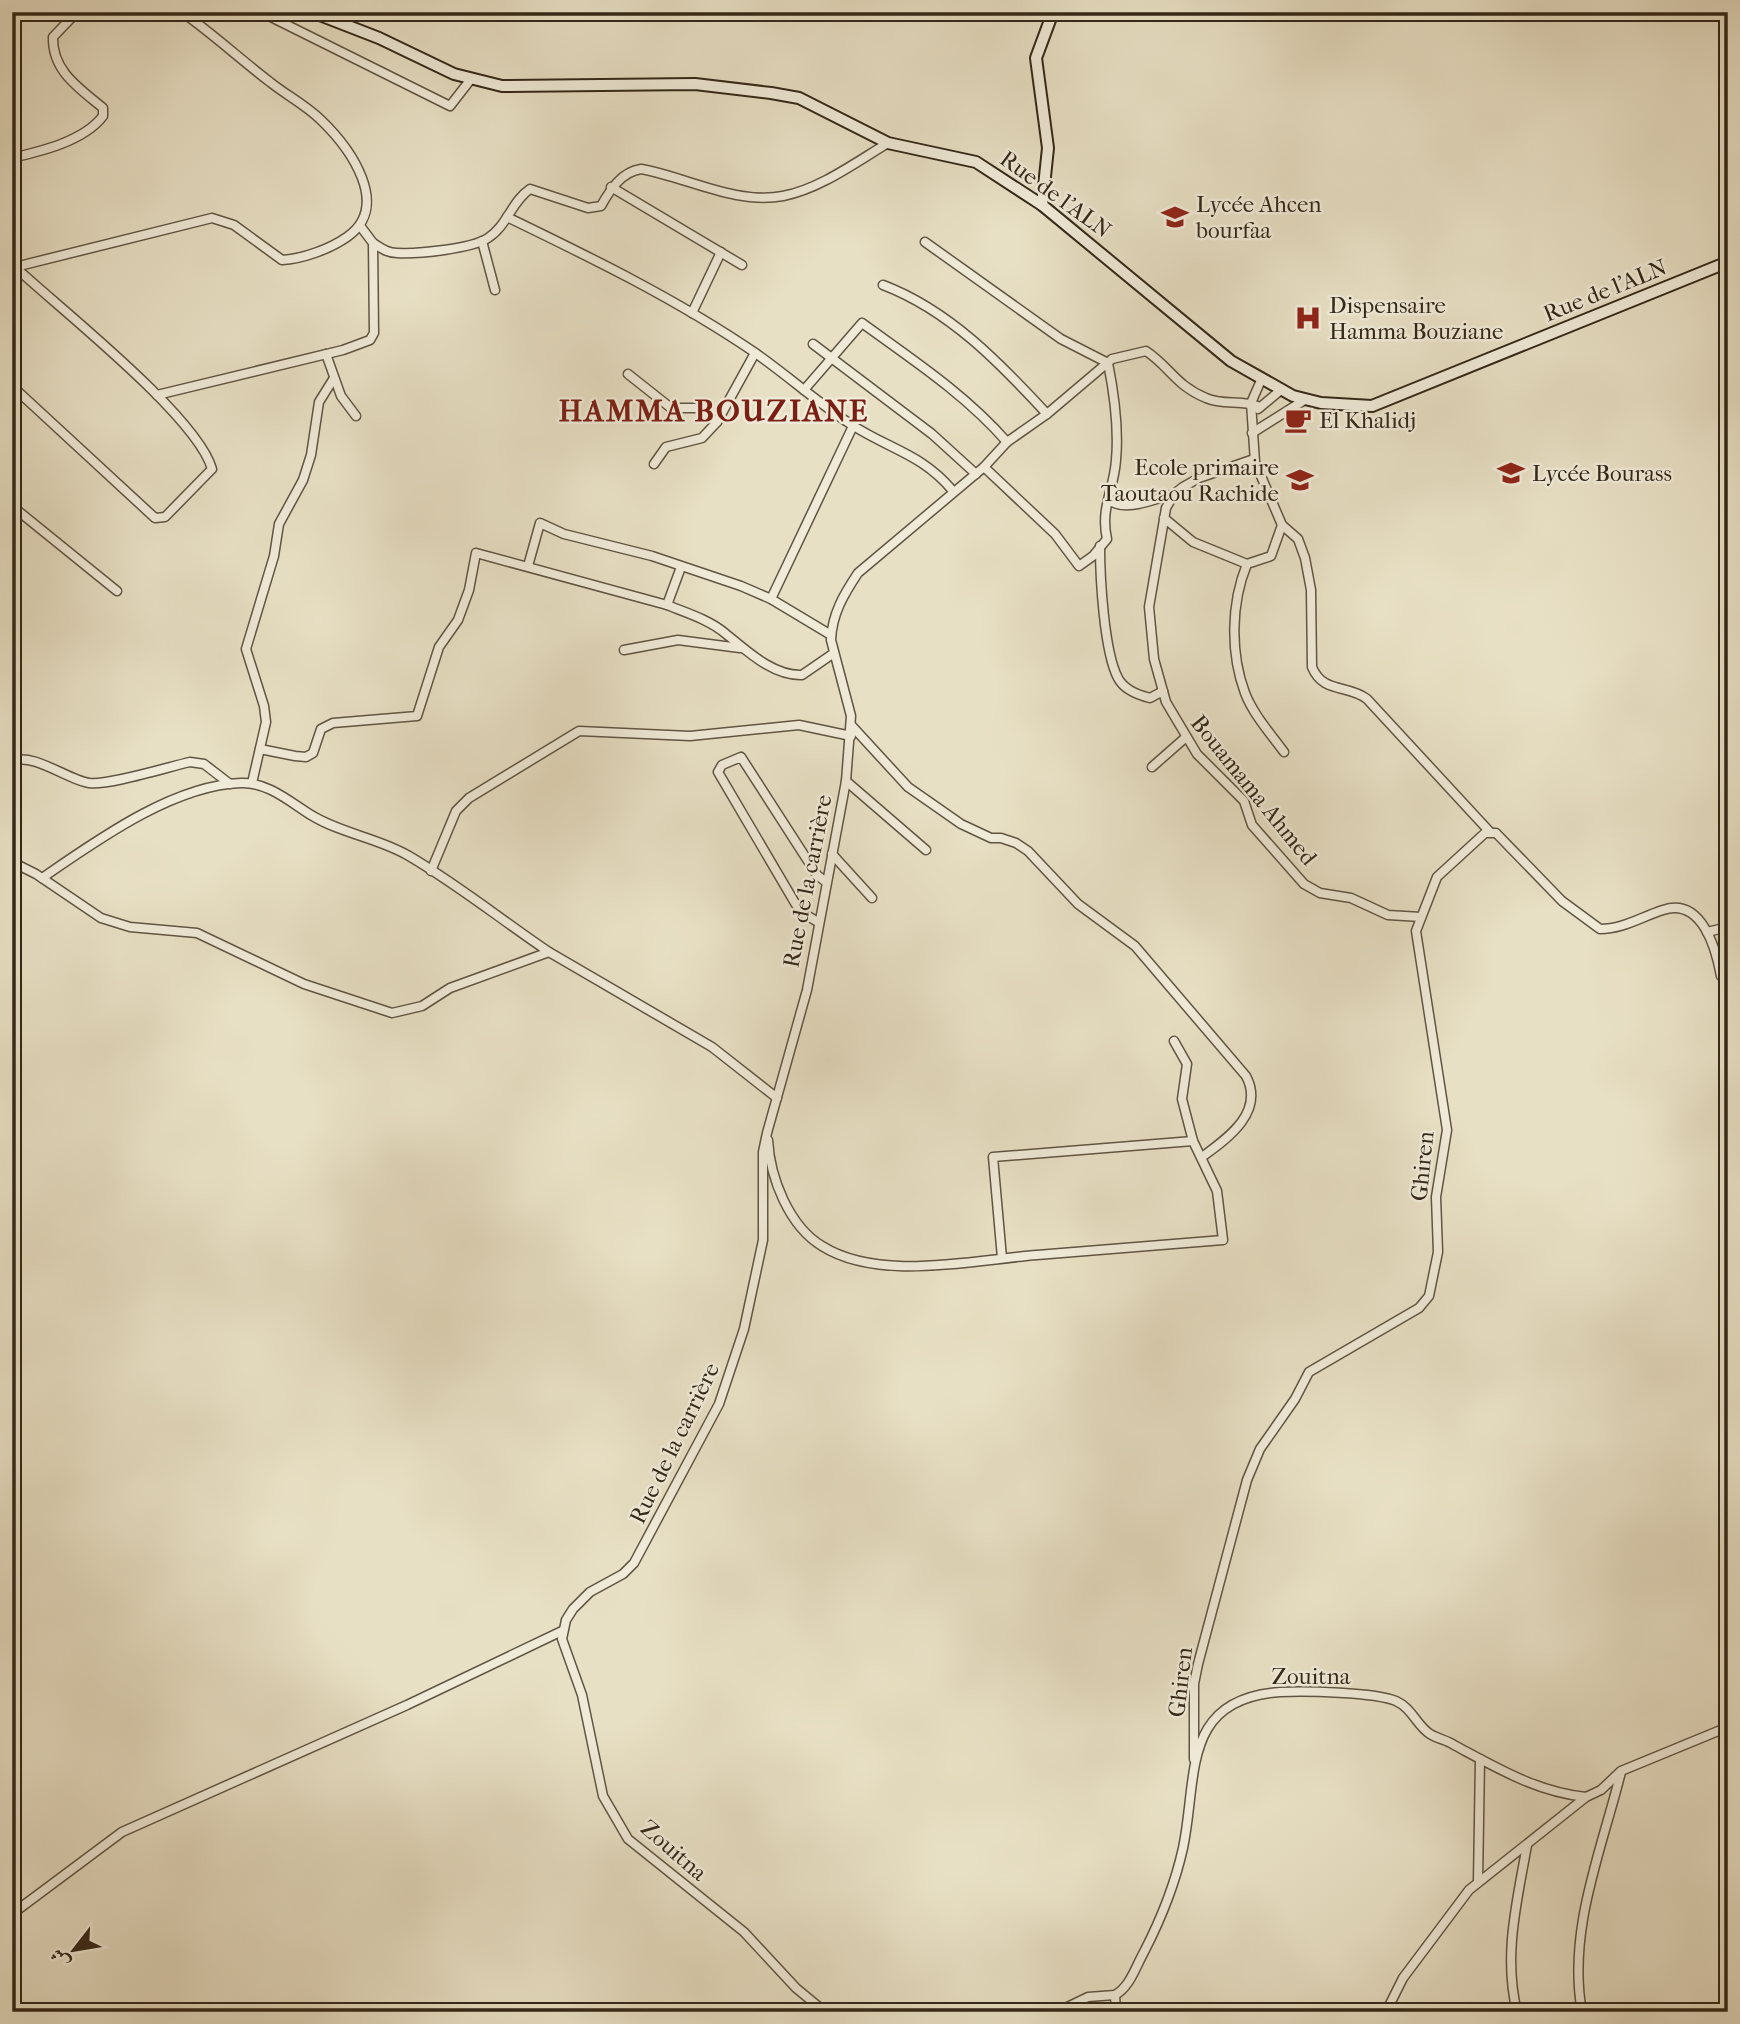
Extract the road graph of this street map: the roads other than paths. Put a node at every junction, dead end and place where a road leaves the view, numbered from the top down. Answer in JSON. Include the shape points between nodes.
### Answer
{"nodes":[{"id":1,"x":77,"y":12,"type":"edge"},
{"id":2,"x":182,"y":12,"type":"edge"},
{"id":3,"x":269,"y":12,"type":"edge"},
{"id":4,"x":312,"y":12,"type":"edge"},
{"id":5,"x":1053,"y":12,"type":"edge"},
{"id":6,"x":471,"y":79,"type":"junction"},
{"id":7,"x":888,"y":144,"type":"junction"},
{"id":8,"x":12,"y":158,"type":"edge"},
{"id":9,"x":611,"y":187,"type":"junction"},
{"id":10,"x":1042,"y":205,"type":"junction"},
{"id":11,"x":507,"y":217,"type":"junction"},
{"id":12,"x":361,"y":227,"type":"junction"},
{"id":13,"x":482,"y":241,"type":"junction"},
{"id":14,"x":925,"y":242,"type":"dead end"},
{"id":15,"x":373,"y":243,"type":"junction"},
{"id":16,"x":720,"y":252,"type":"junction"},
{"id":17,"x":1728,"y":262,"type":"edge"},
{"id":18,"x":742,"y":265,"type":"dead end"},
{"id":19,"x":14,"y":266,"type":"edge"},
{"id":20,"x":883,"y":285,"type":"dead end"},
{"id":21,"x":495,"y":290,"type":"dead end"},
{"id":22,"x":692,"y":313,"type":"junction"},
{"id":23,"x":813,"y":344,"type":"dead end"},
{"id":24,"x":755,"y":353,"type":"junction"},
{"id":25,"x":326,"y":354,"type":"junction"},
{"id":26,"x":830,"y":356,"type":"junction"},
{"id":27,"x":1108,"y":363,"type":"junction"},
{"id":28,"x":628,"y":374,"type":"dead end"},
{"id":29,"x":334,"y":378,"type":"junction"},
{"id":30,"x":1262,"y":378,"type":"junction"},
{"id":31,"x":12,"y":386,"type":"edge"},
{"id":32,"x":1282,"y":388,"type":"junction"},
{"id":33,"x":804,"y":390,"type":"junction"},
{"id":34,"x":157,"y":396,"type":"junction"},
{"id":35,"x":1306,"y":399,"type":"junction"},
{"id":36,"x":1251,"y":403,"type":"junction"},
{"id":37,"x":1260,"y":407,"type":"junction"},
{"id":38,"x":1047,"y":414,"type":"junction"},
{"id":39,"x":1250,"y":415,"type":"junction"},
{"id":40,"x":356,"y":416,"type":"dead end"},
{"id":41,"x":717,"y":422,"type":"junction"},
{"id":42,"x":853,"y":426,"type":"junction"},
{"id":43,"x":1252,"y":433,"type":"junction"},
{"id":44,"x":1007,"y":442,"type":"junction"},
{"id":45,"x":1254,"y":459,"type":"junction"},
{"id":46,"x":654,"y":464,"type":"dead end"},
{"id":47,"x":984,"y":467,"type":"junction"},
{"id":48,"x":976,"y":474,"type":"junction"},
{"id":49,"x":953,"y":491,"type":"junction"},
{"id":50,"x":1174,"y":494,"type":"junction"},
{"id":51,"x":1109,"y":500,"type":"junction"},
{"id":52,"x":12,"y":506,"type":"edge"},
{"id":53,"x":1164,"y":518,"type":"junction"},
{"id":54,"x":1282,"y":525,"type":"junction"},
{"id":55,"x":1100,"y":546,"type":"junction"},
{"id":56,"x":1247,"y":564,"type":"junction"},
{"id":57,"x":528,"y":566,"type":"junction"},
{"id":58,"x":681,"y":567,"type":"junction"},
{"id":59,"x":117,"y":591,"type":"dead end"},
{"id":60,"x":771,"y":600,"type":"junction"},
{"id":61,"x":667,"y":604,"type":"junction"},
{"id":62,"x":831,"y":635,"type":"junction"},
{"id":63,"x":740,"y":648,"type":"junction"},
{"id":64,"x":624,"y":650,"type":"dead end"},
{"id":65,"x":834,"y":653,"type":"junction"},
{"id":66,"x":1163,"y":691,"type":"junction"},
{"id":67,"x":851,"y":725,"type":"junction"},
{"id":68,"x":851,"y":736,"type":"junction"},
{"id":69,"x":1185,"y":738,"type":"junction"},
{"id":70,"x":260,"y":749,"type":"junction"},
{"id":71,"x":1284,"y":752,"type":"dead end"},
{"id":72,"x":12,"y":762,"type":"edge"},
{"id":73,"x":1152,"y":766,"type":"dead end"},
{"id":74,"x":846,"y":781,"type":"junction"},
{"id":75,"x":252,"y":783,"type":"junction"},
{"id":76,"x":230,"y":784,"type":"junction"},
{"id":77,"x":1489,"y":831,"type":"junction"},
{"id":78,"x":926,"y":850,"type":"dead end"},
{"id":79,"x":832,"y":854,"type":"junction"},
{"id":80,"x":12,"y":862,"type":"edge"},
{"id":81,"x":431,"y":871,"type":"junction"},
{"id":82,"x":42,"y":878,"type":"junction"},
{"id":83,"x":826,"y":882,"type":"junction"},
{"id":84,"x":872,"y":898,"type":"dead end"},
{"id":85,"x":1421,"y":917,"type":"junction"},
{"id":86,"x":818,"y":922,"type":"junction"},
{"id":87,"x":1728,"y":928,"type":"edge"},
{"id":88,"x":1707,"y":932,"type":"junction"},
{"id":89,"x":549,"y":952,"type":"junction"},
{"id":90,"x":1721,"y":976,"type":"dead end"},
{"id":91,"x":1174,"y":1041,"type":"dead end"},
{"id":92,"x":777,"y":1098,"type":"junction"},
{"id":93,"x":768,"y":1130,"type":"junction"},
{"id":94,"x":1193,"y":1141,"type":"junction"},
{"id":95,"x":1202,"y":1157,"type":"junction"},
{"id":96,"x":1002,"y":1258,"type":"junction"},
{"id":97,"x":562,"y":1630,"type":"junction"},
{"id":98,"x":1728,"y":1727,"type":"edge"},
{"id":99,"x":1194,"y":1759,"type":"junction"},
{"id":100,"x":1480,"y":1759,"type":"junction"},
{"id":101,"x":1621,"y":1771,"type":"junction"},
{"id":102,"x":1586,"y":1797,"type":"junction"},
{"id":103,"x":1527,"y":1845,"type":"junction"},
{"id":104,"x":1478,"y":1882,"type":"junction"},
{"id":105,"x":12,"y":1914,"type":"edge"},
{"id":106,"x":1115,"y":1996,"type":"junction"},
{"id":107,"x":825,"y":2012,"type":"edge"},
{"id":108,"x":1057,"y":2012,"type":"edge"},
{"id":109,"x":1116,"y":2012,"type":"edge"},
{"id":110,"x":1386,"y":2012,"type":"edge"},
{"id":111,"x":1517,"y":2012,"type":"edge"},
{"id":112,"x":1582,"y":2012,"type":"edge"}],
"edges":[{"from":1,"to":8,"type":"street","via":[[53,37],[53,48],[63,73],[103,108],[103,116],[67,140]]},
{"from":2,"to":12,"type":"street","via":[[302,104],[342,143],[365,190]]},
{"from":3,"to":6,"type":"street","via":[[269,16],[450,106]]},
{"from":4,"to":6,"type":"main road","name":"Rue de l'ALN"},
{"from":5,"to":10,"type":"main road","via":[[1037,58],[1048,148]]},
{"from":6,"to":7,"type":"main road","name":"Rue de l'ALN","via":[[502,86],[695,84],[771,93],[799,98]]},
{"from":7,"to":9,"type":"street","via":[[804,190],[782,197],[734,193],[641,169]]},
{"from":7,"to":10,"type":"main road","name":"Rue de l'ALN","via":[[976,162]]},
{"from":9,"to":11,"type":"street","via":[[601,206],[589,208],[530,189]]},
{"from":9,"to":16,"type":"street"},
{"from":10,"to":30,"type":"main road","name":"Rue de l'ALN","via":[[1231,360]]},
{"from":11,"to":13,"type":"street"},
{"from":11,"to":22,"type":"street","via":[[634,278]]},
{"from":12,"to":15,"type":"street"},
{"from":12,"to":19,"type":"street","via":[[343,240],[282,260],[234,225],[212,218]]},
{"from":13,"to":15,"type":"street","via":[[397,253]]},
{"from":13,"to":21,"type":"street"},
{"from":14,"to":27,"type":"street","via":[[1061,339]]},
{"from":15,"to":25,"type":"street","via":[[374,333],[370,340]]},
{"from":16,"to":18,"type":"street"},
{"from":16,"to":22,"type":"street"},
{"from":17,"to":35,"type":"main road","name":"Rue de l'ALN","via":[[1372,407]]},
{"from":19,"to":34,"type":"street"},
{"from":20,"to":38,"type":"street","via":[[944,316],[995,359]]},
{"from":22,"to":24,"type":"street"},
{"from":23,"to":26,"type":"street"},
{"from":24,"to":33,"type":"street"},
{"from":24,"to":41,"type":"street"},
{"from":25,"to":29,"type":"street"},
{"from":25,"to":34,"type":"street"},
{"from":26,"to":33,"type":"street"},
{"from":26,"to":44,"type":"street","via":[[862,323],[951,388]]},
{"from":26,"to":48,"type":"street"},
{"from":27,"to":36,"type":"street","name":"Rue de la carrière","via":[[1146,351],[1178,384],[1209,400]]},
{"from":27,"to":38,"type":"street","name":"Rue de la carrière"},
{"from":27,"to":51,"type":"street","via":[[1114,391],[1116,459]]},
{"from":28,"to":41,"type":"street","via":[[671,408],[698,408]]},
{"from":29,"to":40,"type":"street"},
{"from":29,"to":70,"type":"street","via":[[319,401],[303,480],[279,524],[246,649],[264,706]]},
{"from":30,"to":32,"type":"main road","name":"Rue de l'ALN"},
{"from":30,"to":36,"type":"street"},
{"from":31,"to":34,"type":"street","via":[[155,518],[165,517],[212,469],[203,448]]},
{"from":32,"to":35,"type":"main road","name":"Rue de l'ALN"},
{"from":32,"to":37,"type":"street"},
{"from":33,"to":42,"type":"street"},
{"from":35,"to":43,"type":"street"},
{"from":36,"to":37,"type":"street"},
{"from":36,"to":39,"type":"street"},
{"from":37,"to":39,"type":"street"},
{"from":38,"to":44,"type":"street","name":"Rue de la carrière"},
{"from":39,"to":43,"type":"street"},
{"from":41,"to":46,"type":"street","via":[[702,438],[666,447]]},
{"from":42,"to":49,"type":"street","via":[[929,465]]},
{"from":42,"to":60,"type":"street"},
{"from":43,"to":45,"type":"street"},
{"from":44,"to":47,"type":"street","name":"Rue de la carrière"},
{"from":45,"to":50,"type":"street","via":[[1199,478]]},
{"from":45,"to":54,"type":"street"},
{"from":47,"to":48,"type":"street","name":"Rue de la carrière"},
{"from":47,"to":55,"type":"street","via":[[1055,534],[1079,566]]},
{"from":48,"to":49,"type":"street","name":"Rue de la carrière"},
{"from":49,"to":62,"type":"street","name":"Rue de la carrière","via":[[858,573],[835,615]]},
{"from":50,"to":51,"type":"street","via":[[1139,504]]},
{"from":50,"to":53,"type":"street","name":"Bouamama Ahmed"},
{"from":51,"to":55,"type":"street","via":[[1103,514],[1107,538]]},
{"from":52,"to":59,"type":"street"},
{"from":53,"to":56,"type":"street","via":[[1193,542]]},
{"from":53,"to":66,"type":"street","name":"Bouamama Ahmed","via":[[1149,607],[1154,659]]},
{"from":54,"to":56,"type":"street","via":[[1271,556]]},
{"from":54,"to":77,"type":"street","via":[[1298,539],[1305,558],[1316,676],[1335,689],[1367,699]]},
{"from":55,"to":66,"type":"street","via":[[1103,613],[1117,677],[1129,690],[1145,697]]},
{"from":56,"to":71,"type":"street","name":"Bouamama Ahmed","via":[[1235,618],[1239,672],[1254,710]]},
{"from":57,"to":58,"type":"street","via":[[540,523]]},
{"from":57,"to":61,"type":"street"},
{"from":57,"to":70,"type":"street","via":[[476,553],[469,590],[452,632],[439,647],[417,716],[333,723],[321,729],[313,753],[306,757]]},
{"from":58,"to":60,"type":"street"},
{"from":58,"to":61,"type":"street"},
{"from":60,"to":62,"type":"street"},
{"from":61,"to":63,"type":"street","via":[[726,634]]},
{"from":62,"to":65,"type":"street","name":"Rue de la carrière"},
{"from":63,"to":64,"type":"street","via":[[678,640]]},
{"from":63,"to":65,"type":"street","via":[[796,675]]},
{"from":65,"to":67,"type":"street","name":"Rue de la carrière","via":[[847,691]]},
{"from":66,"to":69,"type":"street","name":"Bouamama Ahmed"},
{"from":67,"to":68,"type":"street","name":"Rue de la carrière"},
{"from":67,"to":95,"type":"street","via":[[908,787],[961,824],[1028,851],[1078,904],[1135,946],[1246,1076],[1252,1088],[1248,1112],[1225,1140]]},
{"from":68,"to":74,"type":"street","name":"Rue de la carrière"},
{"from":68,"to":81,"type":"street","via":[[799,724],[690,736],[579,731],[469,798],[456,811]]},
{"from":69,"to":73,"type":"street"},
{"from":69,"to":85,"type":"street","name":"Bouamama Ahmed","via":[[1244,801],[1252,825],[1311,889],[1351,898],[1388,915]]},
{"from":70,"to":75,"type":"street"},
{"from":72,"to":76,"type":"street","via":[[32,760],[90,783],[190,762],[204,764]]},
{"from":74,"to":78,"type":"street"},
{"from":74,"to":79,"type":"street","name":"Rue de la carrière"},
{"from":75,"to":76,"type":"street"},
{"from":75,"to":81,"type":"street","via":[[312,816],[386,844]]},
{"from":76,"to":82,"type":"street","via":[[136,816]]},
{"from":77,"to":85,"type":"street","name":"Ghiren","via":[[1437,877]]},
{"from":77,"to":88,"type":"street","via":[[1562,901],[1600,929],[1624,926],[1667,909],[1683,909]]},
{"from":79,"to":83,"type":"street","name":"Rue de la carrière"},
{"from":79,"to":84,"type":"street"},
{"from":80,"to":82,"type":"street"},
{"from":81,"to":89,"type":"street"},
{"from":82,"to":89,"type":"street","via":[[101,918],[130,927],[197,933],[304,984],[392,1013],[411,1011],[450,988]]},
{"from":83,"to":86,"type":"street","name":"Rue de la carrière"},
{"from":83,"to":86,"type":"street","via":[[817,875],[741,757],[722,765],[718,772],[795,903]]},
{"from":85,"to":99,"type":"street","name":"Ghiren","via":[[1416,931],[1447,1130],[1436,1197],[1438,1252],[1433,1282],[1419,1308],[1309,1372],[1260,1449],[1247,1480],[1198,1664]]},
{"from":86,"to":92,"type":"street","name":"Rue de la carrière","via":[[807,990]]},
{"from":87,"to":88,"type":"street"},
{"from":88,"to":90,"type":"street"},
{"from":89,"to":92,"type":"street","via":[[712,1047]]},
{"from":91,"to":94,"type":"street","via":[[1187,1064],[1182,1099]]},
{"from":92,"to":93,"type":"street","name":"Rue de la carrière"},
{"from":93,"to":96,"type":"street","via":[[772,1167],[785,1199],[801,1227],[823,1247],[847,1258],[889,1265]]},
{"from":93,"to":97,"type":"street","name":"Rue de la carrière","via":[[763,1152],[763,1240],[744,1329],[719,1404],[634,1563],[590,1592],[573,1609]]},
{"from":94,"to":95,"type":"street"},
{"from":94,"to":96,"type":"street","via":[[993,1157]]},
{"from":95,"to":96,"type":"street","via":[[1217,1191],[1223,1240]]},
{"from":97,"to":105,"type":"street","via":[[122,1832]]},
{"from":97,"to":107,"type":"street","name":"Zouitna","via":[[582,1695],[603,1796],[628,1839],[744,1932]]},
{"from":98,"to":101,"type":"street"},
{"from":99,"to":100,"type":"street","name":"Zouitna","via":[[1211,1725],[1226,1710],[1254,1696],[1281,1692],[1397,1702],[1427,1732]]},
{"from":99,"to":106,"type":"street","name":"Zouitna","via":[[1177,1872],[1155,1930],[1127,1984]]},
{"from":100,"to":102,"type":"street","name":"Zouitna","via":[[1522,1782]]},
{"from":100,"to":104,"type":"street"},
{"from":101,"to":102,"type":"street"},
{"from":101,"to":112,"type":"street","via":[[1581,1933],[1577,1986]]},
{"from":102,"to":103,"type":"street"},
{"from":103,"to":104,"type":"street"},
{"from":103,"to":111,"type":"street","via":[[1509,1949]]},
{"from":104,"to":110,"type":"street","via":[[1403,1978]]},
{"from":106,"to":108,"type":"street","via":[[1088,1997]]},
{"from":106,"to":109,"type":"street"}]}
